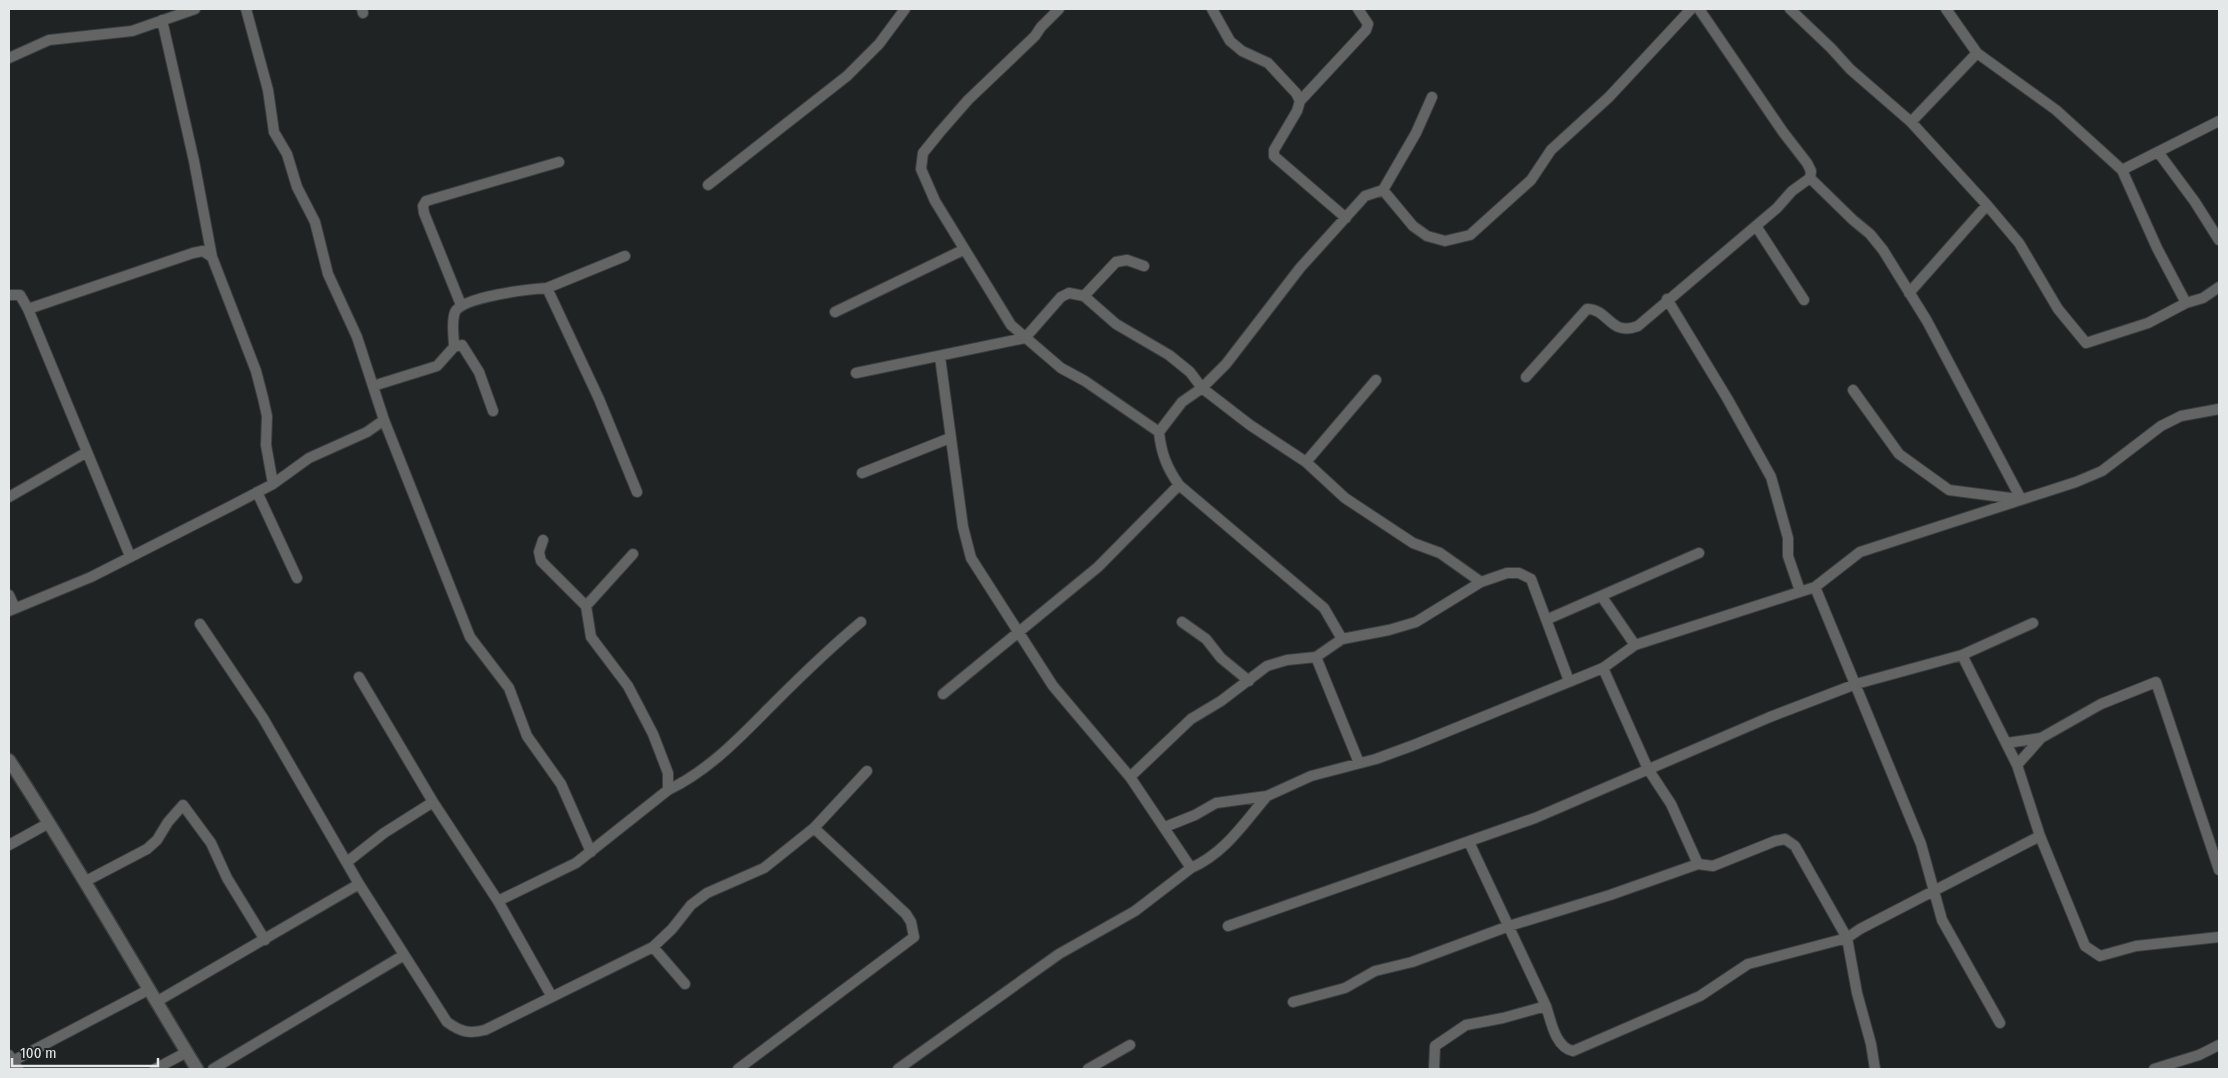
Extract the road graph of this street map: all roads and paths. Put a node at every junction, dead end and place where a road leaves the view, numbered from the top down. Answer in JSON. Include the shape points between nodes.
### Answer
{"nodes":[{"id":1,"x":195,"y":9,"type":"edge"},
{"id":2,"x":246,"y":9,"type":"edge"},
{"id":3,"x":905,"y":9,"type":"edge"},
{"id":4,"x":1059,"y":9,"type":"edge"},
{"id":5,"x":1212,"y":9,"type":"edge"},
{"id":6,"x":1358,"y":9,"type":"edge"},
{"id":7,"x":1691,"y":9,"type":"edge"},
{"id":8,"x":1699,"y":9,"type":"edge"},
{"id":9,"x":1790,"y":9,"type":"edge"},
{"id":10,"x":1946,"y":9,"type":"edge"},
{"id":11,"x":162,"y":20,"type":"junction"},
{"id":12,"x":1977,"y":53,"type":"junction"},
{"id":13,"x":9,"y":58,"type":"edge"},
{"id":14,"x":1432,"y":97,"type":"dead end"},
{"id":15,"x":1300,"y":101,"type":"junction"},
{"id":16,"x":2219,"y":121,"type":"edge"},
{"id":17,"x":1911,"y":122,"type":"junction"},
{"id":18,"x":2158,"y":152,"type":"junction"},
{"id":19,"x":559,"y":162,"type":"dead end"},
{"id":20,"x":2122,"y":170,"type":"junction"},
{"id":21,"x":1810,"y":178,"type":"junction"},
{"id":22,"x":708,"y":185,"type":"dead end"},
{"id":23,"x":1383,"y":190,"type":"junction"},
{"id":24,"x":1987,"y":205,"type":"junction"},
{"id":25,"x":1346,"y":218,"type":"junction"},
{"id":26,"x":1756,"y":226,"type":"junction"},
{"id":27,"x":2219,"y":240,"type":"edge"},
{"id":28,"x":963,"y":250,"type":"junction"},
{"id":29,"x":625,"y":256,"type":"dead end"},
{"id":30,"x":212,"y":257,"type":"junction"},
{"id":31,"x":1144,"y":266,"type":"dead end"},
{"id":32,"x":2219,"y":287,"type":"edge"},
{"id":33,"x":547,"y":288,"type":"junction"},
{"id":34,"x":1909,"y":293,"type":"junction"},
{"id":35,"x":9,"y":295,"type":"edge"},
{"id":36,"x":1084,"y":296,"type":"junction"},
{"id":37,"x":1667,"y":299,"type":"junction"},
{"id":38,"x":1804,"y":300,"type":"dead end"},
{"id":39,"x":2186,"y":302,"type":"junction"},
{"id":40,"x":460,"y":305,"type":"junction"},
{"id":41,"x":28,"y":309,"type":"junction"},
{"id":42,"x":834,"y":312,"type":"dead end"},
{"id":43,"x":1025,"y":338,"type":"junction"},
{"id":44,"x":454,"y":347,"type":"junction"},
{"id":45,"x":940,"y":357,"type":"junction"},
{"id":46,"x":856,"y":373,"type":"dead end"},
{"id":47,"x":1526,"y":377,"type":"dead end"},
{"id":48,"x":1376,"y":380,"type":"dead end"},
{"id":49,"x":373,"y":386,"type":"junction"},
{"id":50,"x":1202,"y":388,"type":"junction"},
{"id":51,"x":1853,"y":390,"type":"dead end"},
{"id":52,"x":2219,"y":409,"type":"edge"},
{"id":53,"x":492,"y":411,"type":"dead end"},
{"id":54,"x":384,"y":420,"type":"junction"},
{"id":55,"x":1159,"y":432,"type":"junction"},
{"id":56,"x":950,"y":438,"type":"junction"},
{"id":57,"x":87,"y":452,"type":"junction"},
{"id":58,"x":1306,"y":462,"type":"junction"},
{"id":59,"x":862,"y":473,"type":"dead end"},
{"id":60,"x":273,"y":484,"type":"junction"},
{"id":61,"x":1179,"y":486,"type":"junction"},
{"id":62,"x":257,"y":492,"type":"junction"},
{"id":63,"x":637,"y":492,"type":"dead end"},
{"id":64,"x":9,"y":497,"type":"edge"},
{"id":65,"x":2021,"y":499,"type":"junction"},
{"id":66,"x":542,"y":540,"type":"dead end"},
{"id":67,"x":1699,"y":553,"type":"dead end"},
{"id":68,"x":633,"y":554,"type":"dead end"},
{"id":69,"x":130,"y":556,"type":"junction"},
{"id":70,"x":297,"y":578,"type":"dead end"},
{"id":71,"x":1481,"y":582,"type":"junction"},
{"id":72,"x":1815,"y":587,"type":"junction"},
{"id":73,"x":1800,"y":591,"type":"junction"},
{"id":74,"x":9,"y":595,"type":"edge"},
{"id":75,"x":1602,"y":597,"type":"junction"},
{"id":76,"x":586,"y":606,"type":"junction"},
{"id":77,"x":12,"y":610,"type":"edge"},
{"id":78,"x":1548,"y":619,"type":"junction"},
{"id":79,"x":861,"y":622,"type":"dead end"},
{"id":80,"x":1182,"y":622,"type":"dead end"},
{"id":81,"x":2033,"y":623,"type":"dead end"},
{"id":82,"x":200,"y":624,"type":"dead end"},
{"id":83,"x":1018,"y":632,"type":"junction"},
{"id":84,"x":1342,"y":639,"type":"junction"},
{"id":85,"x":1635,"y":645,"type":"junction"},
{"id":86,"x":1962,"y":655,"type":"junction"},
{"id":87,"x":1316,"y":657,"type":"junction"},
{"id":88,"x":1603,"y":668,"type":"junction"},
{"id":89,"x":359,"y":678,"type":"dead end"},
{"id":90,"x":1248,"y":681,"type":"junction"},
{"id":91,"x":1569,"y":681,"type":"junction"},
{"id":92,"x":1856,"y":684,"type":"junction"},
{"id":93,"x":944,"y":694,"type":"dead end"},
{"id":94,"x":2041,"y":738,"type":"junction"},
{"id":95,"x":2007,"y":743,"type":"junction"},
{"id":96,"x":9,"y":760,"type":"edge"},
{"id":97,"x":1359,"y":763,"type":"junction"},
{"id":98,"x":2017,"y":765,"type":"junction"},
{"id":99,"x":1648,"y":770,"type":"junction"},
{"id":100,"x":867,"y":771,"type":"dead end"},
{"id":101,"x":1130,"y":777,"type":"junction"},
{"id":102,"x":668,"y":790,"type":"junction"},
{"id":103,"x":1267,"y":796,"type":"junction"},
{"id":104,"x":434,"y":802,"type":"junction"},
{"id":105,"x":49,"y":823,"type":"junction"},
{"id":106,"x":1165,"y":827,"type":"junction"},
{"id":107,"x":814,"y":828,"type":"junction"},
{"id":108,"x":2040,"y":836,"type":"junction"},
{"id":109,"x":1469,"y":842,"type":"junction"},
{"id":110,"x":9,"y":845,"type":"edge"},
{"id":111,"x":591,"y":852,"type":"junction"},
{"id":112,"x":347,"y":862,"type":"junction"},
{"id":113,"x":1698,"y":864,"type":"junction"},
{"id":114,"x":1191,"y":868,"type":"junction"},
{"id":115,"x":2219,"y":870,"type":"edge"},
{"id":116,"x":86,"y":881,"type":"junction"},
{"id":117,"x":359,"y":884,"type":"junction"},
{"id":118,"x":1934,"y":890,"type":"junction"},
{"id":119,"x":498,"y":901,"type":"junction"},
{"id":120,"x":1228,"y":926,"type":"dead end"},
{"id":121,"x":1509,"y":926,"type":"junction"},
{"id":122,"x":2219,"y":937,"type":"edge"},
{"id":123,"x":1847,"y":938,"type":"junction"},
{"id":124,"x":265,"y":940,"type":"junction"},
{"id":125,"x":652,"y":947,"type":"junction"},
{"id":126,"x":404,"y":955,"type":"junction"},
{"id":127,"x":685,"y":984,"type":"dead end"},
{"id":128,"x":148,"y":990,"type":"junction"},
{"id":129,"x":552,"y":997,"type":"junction"},
{"id":130,"x":156,"y":1002,"type":"junction"},
{"id":131,"x":1293,"y":1002,"type":"dead end"},
{"id":132,"x":1546,"y":1006,"type":"junction"},
{"id":133,"x":2000,"y":1022,"type":"dead end"},
{"id":134,"x":1130,"y":1045,"type":"dead end"},
{"id":135,"x":2219,"y":1045,"type":"edge"},
{"id":136,"x":187,"y":1052,"type":"junction"},
{"id":137,"x":12,"y":1062,"type":"edge"},
{"id":138,"x":155,"y":1069,"type":"edge"},
{"id":139,"x":197,"y":1069,"type":"edge"},
{"id":140,"x":213,"y":1069,"type":"edge"},
{"id":141,"x":738,"y":1069,"type":"edge"},
{"id":142,"x":896,"y":1069,"type":"edge"},
{"id":143,"x":1088,"y":1069,"type":"edge"},
{"id":144,"x":1434,"y":1069,"type":"edge"},
{"id":145,"x":1874,"y":1069,"type":"edge"},
{"id":146,"x":2154,"y":1069,"type":"edge"}],
"edges":[{"from":1,"to":11,"type":"street"},
{"from":2,"to":49,"type":"street","via":[[268,90],[274,132],[315,222],[326,267],[357,337]]},
{"from":3,"to":22,"type":"street","via":[[879,44],[847,76]]},
{"from":4,"to":28,"type":"street","via":[[968,100],[923,153],[921,169]]},
{"from":5,"to":15,"type":"street","via":[[1230,41],[1242,51],[1268,63]]},
{"from":6,"to":15,"type":"street","via":[[1368,24],[1366,30]]},
{"from":7,"to":23,"type":"street","via":[[1609,97],[1551,150],[1531,180],[1470,235],[1445,241],[1427,236],[1413,226]]},
{"from":8,"to":21,"type":"street","via":[[1807,163]]},
{"from":9,"to":17,"type":"street","via":[[1850,69]]},
{"from":10,"to":12,"type":"street"},
{"from":11,"to":13,"type":"street","via":[[132,31],[49,40]]},
{"from":11,"to":30,"type":"street"},
{"from":12,"to":17,"type":"street"},
{"from":12,"to":20,"type":"street","via":[[2056,110]]},
{"from":14,"to":23,"type":"street","via":[[1416,133]]},
{"from":15,"to":25,"type":"street","via":[[1274,150],[1274,156]]},
{"from":16,"to":18,"type":"street"},
{"from":17,"to":24,"type":"street"},
{"from":18,"to":20,"type":"street"},
{"from":18,"to":27,"type":"street"},
{"from":19,"to":40,"type":"street","via":[[426,201],[424,213]]},
{"from":20,"to":39,"type":"street","via":[[2157,248]]},
{"from":21,"to":26,"type":"street"},
{"from":21,"to":34,"type":"street","via":[[1870,234]]},
{"from":23,"to":25,"type":"street","via":[[1365,196]]},
{"from":24,"to":34,"type":"street"},
{"from":24,"to":39,"type":"street","via":[[2019,244],[2058,309],[2086,344],[2148,323]]},
{"from":25,"to":50,"type":"street","via":[[1300,268],[1226,364]]},
{"from":26,"to":37,"type":"street"},
{"from":26,"to":38,"type":"street"},
{"from":28,"to":42,"type":"street"},
{"from":28,"to":43,"type":"street","via":[[1011,325]]},
{"from":29,"to":33,"type":"street"},
{"from":30,"to":41,"type":"street","via":[[204,251],[193,253]]},
{"from":30,"to":60,"type":"street","via":[[256,371],[267,416],[266,445]]},
{"from":31,"to":36,"type":"street","via":[[1127,260],[1116,262]]},
{"from":32,"to":39,"type":"street","via":[[2203,298]]},
{"from":33,"to":40,"type":"street","via":[[472,300]]},
{"from":33,"to":63,"type":"street","via":[[599,399]]},
{"from":34,"to":65,"type":"street","via":[[1972,403]]},
{"from":35,"to":41,"type":"street","via":[[20,295]]},
{"from":36,"to":43,"type":"street","via":[[1070,293],[1061,296]]},
{"from":36,"to":50,"type":"street","via":[[1116,324],[1169,355],[1190,372]]},
{"from":37,"to":47,"type":"street","via":[[1638,326],[1630,329],[1620,329],[1594,309],[1587,309]]},
{"from":37,"to":73,"type":"street","via":[[1770,477],[1788,538],[1788,556]]},
{"from":40,"to":44,"type":"street","via":[[453,321]]},
{"from":41,"to":57,"type":"street"},
{"from":43,"to":45,"type":"street"},
{"from":43,"to":55,"type":"street","via":[[1060,368],[1086,381]]},
{"from":44,"to":49,"type":"street","via":[[438,366]]},
{"from":44,"to":53,"type":"street","via":[[465,347],[479,372]]},
{"from":45,"to":46,"type":"street"},
{"from":45,"to":56,"type":"street"},
{"from":48,"to":58,"type":"street"},
{"from":49,"to":54,"type":"street"},
{"from":50,"to":55,"type":"street","via":[[1182,402]]},
{"from":50,"to":58,"type":"street"},
{"from":51,"to":65,"type":"street","via":[[1899,454],[1949,490]]},
{"from":52,"to":65,"type":"street","via":[[2181,416],[2161,426],[2102,471]]},
{"from":54,"to":60,"type":"street","via":[[367,432],[309,458]]},
{"from":54,"to":111,"type":"street","via":[[470,637],[509,688],[527,736],[561,784]]},
{"from":55,"to":61,"type":"street","via":[[1167,468]]},
{"from":56,"to":59,"type":"street"},
{"from":56,"to":83,"type":"street","via":[[971,558]]},
{"from":57,"to":64,"type":"street"},
{"from":57,"to":69,"type":"street"},
{"from":58,"to":71,"type":"street","via":[[1345,498],[1413,543],[1440,553]]},
{"from":60,"to":62,"type":"street"},
{"from":61,"to":83,"type":"street","via":[[1098,567]]},
{"from":61,"to":84,"type":"street","via":[[1324,608]]},
{"from":62,"to":69,"type":"street"},
{"from":62,"to":70,"type":"street"},
{"from":65,"to":72,"type":"street","via":[[1860,552]]},
{"from":66,"to":76,"type":"street","via":[[541,561]]},
{"from":67,"to":75,"type":"street"},
{"from":68,"to":76,"type":"street"},
{"from":69,"to":77,"type":"street","via":[[91,577]]},
{"from":71,"to":78,"type":"street","via":[[1507,573],[1519,573],[1531,579]]},
{"from":71,"to":84,"type":"street","via":[[1416,622]]},
{"from":72,"to":73,"type":"street"},
{"from":72,"to":92,"type":"street"},
{"from":73,"to":85,"type":"street"},
{"from":74,"to":77,"type":"street"},
{"from":75,"to":78,"type":"street"},
{"from":75,"to":85,"type":"street"},
{"from":76,"to":102,"type":"street","via":[[592,637],[628,686],[653,734],[668,773]]},
{"from":78,"to":91,"type":"street"},
{"from":79,"to":102,"type":"street","via":[[721,756]]},
{"from":80,"to":90,"type":"street","via":[[1206,639],[1221,658]]},
{"from":81,"to":86,"type":"street"},
{"from":82,"to":112,"type":"street","via":[[264,718]]},
{"from":83,"to":93,"type":"street"},
{"from":83,"to":101,"type":"street","via":[[1053,686]]},
{"from":84,"to":87,"type":"street"},
{"from":85,"to":88,"type":"street"},
{"from":86,"to":92,"type":"street"},
{"from":86,"to":95,"type":"street"},
{"from":87,"to":90,"type":"street","via":[[1267,666]]},
{"from":87,"to":97,"type":"street"},
{"from":88,"to":91,"type":"street"},
{"from":88,"to":99,"type":"street"},
{"from":89,"to":104,"type":"street"},
{"from":90,"to":101,"type":"street","via":[[1191,719]]},
{"from":91,"to":97,"type":"street","via":[[1414,745]]},
{"from":92,"to":99,"type":"street","via":[[1721,736]]},
{"from":92,"to":118,"type":"street","via":[[1921,844]]},
{"from":94,"to":95,"type":"street"},
{"from":94,"to":98,"type":"street"},
{"from":94,"to":115,"type":"street","via":[[2102,704],[2156,682]]},
{"from":95,"to":98,"type":"street"},
{"from":96,"to":105,"type":"street"},
{"from":97,"to":103,"type":"street","via":[[1311,776]]},
{"from":98,"to":108,"type":"street"},
{"from":99,"to":109,"type":"street"},
{"from":99,"to":113,"type":"street","via":[[1672,804]]},
{"from":100,"to":107,"type":"street"},
{"from":101,"to":106,"type":"street"},
{"from":102,"to":111,"type":"street"},
{"from":103,"to":106,"type":"street","via":[[1216,803]]},
{"from":103,"to":114,"type":"street","via":[[1224,848]]},
{"from":104,"to":112,"type":"street","via":[[384,833]]},
{"from":104,"to":119,"type":"street"},
{"from":105,"to":110,"type":"street"},
{"from":105,"to":116,"type":"street"},
{"from":106,"to":114,"type":"street"},
{"from":107,"to":125,"type":"street","via":[[764,868],[724,883],[691,905]]},
{"from":107,"to":141,"type":"street","via":[[906,914],[914,937]]},
{"from":108,"to":118,"type":"street"},
{"from":108,"to":122,"type":"street","via":[[2078,933],[2091,952],[2100,956],[2136,946]]},
{"from":109,"to":120,"type":"street"},
{"from":109,"to":121,"type":"street"},
{"from":111,"to":119,"type":"street","via":[[556,874]]},
{"from":112,"to":117,"type":"street"},
{"from":113,"to":121,"type":"street"},
{"from":113,"to":123,"type":"street","via":[[1712,866],[1785,839],[1795,846]]},
{"from":114,"to":142,"type":"street","via":[[1135,911],[1059,954]]},
{"from":116,"to":124,"type":"street","via":[[146,849],[157,840],[183,805],[211,843],[227,878]]},
{"from":116,"to":128,"type":"street"},
{"from":117,"to":124,"type":"street"},
{"from":117,"to":126,"type":"street"},
{"from":118,"to":123,"type":"street"},
{"from":118,"to":133,"type":"street","via":[[1950,937]]},
{"from":119,"to":129,"type":"street"},
{"from":121,"to":131,"type":"street","via":[[1412,962],[1374,970],[1345,988]]},
{"from":121,"to":132,"type":"street"},
{"from":123,"to":132,"type":"street","via":[[1748,964],[1700,996],[1573,1051],[1562,1046]]},
{"from":123,"to":145,"type":"street"},
{"from":124,"to":130,"type":"street"},
{"from":125,"to":127,"type":"street"},
{"from":125,"to":129,"type":"street"},
{"from":126,"to":129,"type":"street","via":[[447,1022],[458,1030],[471,1033],[485,1030]]},
{"from":126,"to":140,"type":"street"},
{"from":128,"to":130,"type":"street"},
{"from":128,"to":137,"type":"street"},
{"from":130,"to":136,"type":"street"},
{"from":132,"to":144,"type":"street","via":[[1466,1025],[1435,1046]]},
{"from":134,"to":143,"type":"street"},
{"from":135,"to":146,"type":"street"},
{"from":136,"to":138,"type":"street"},
{"from":136,"to":139,"type":"street"}]}
